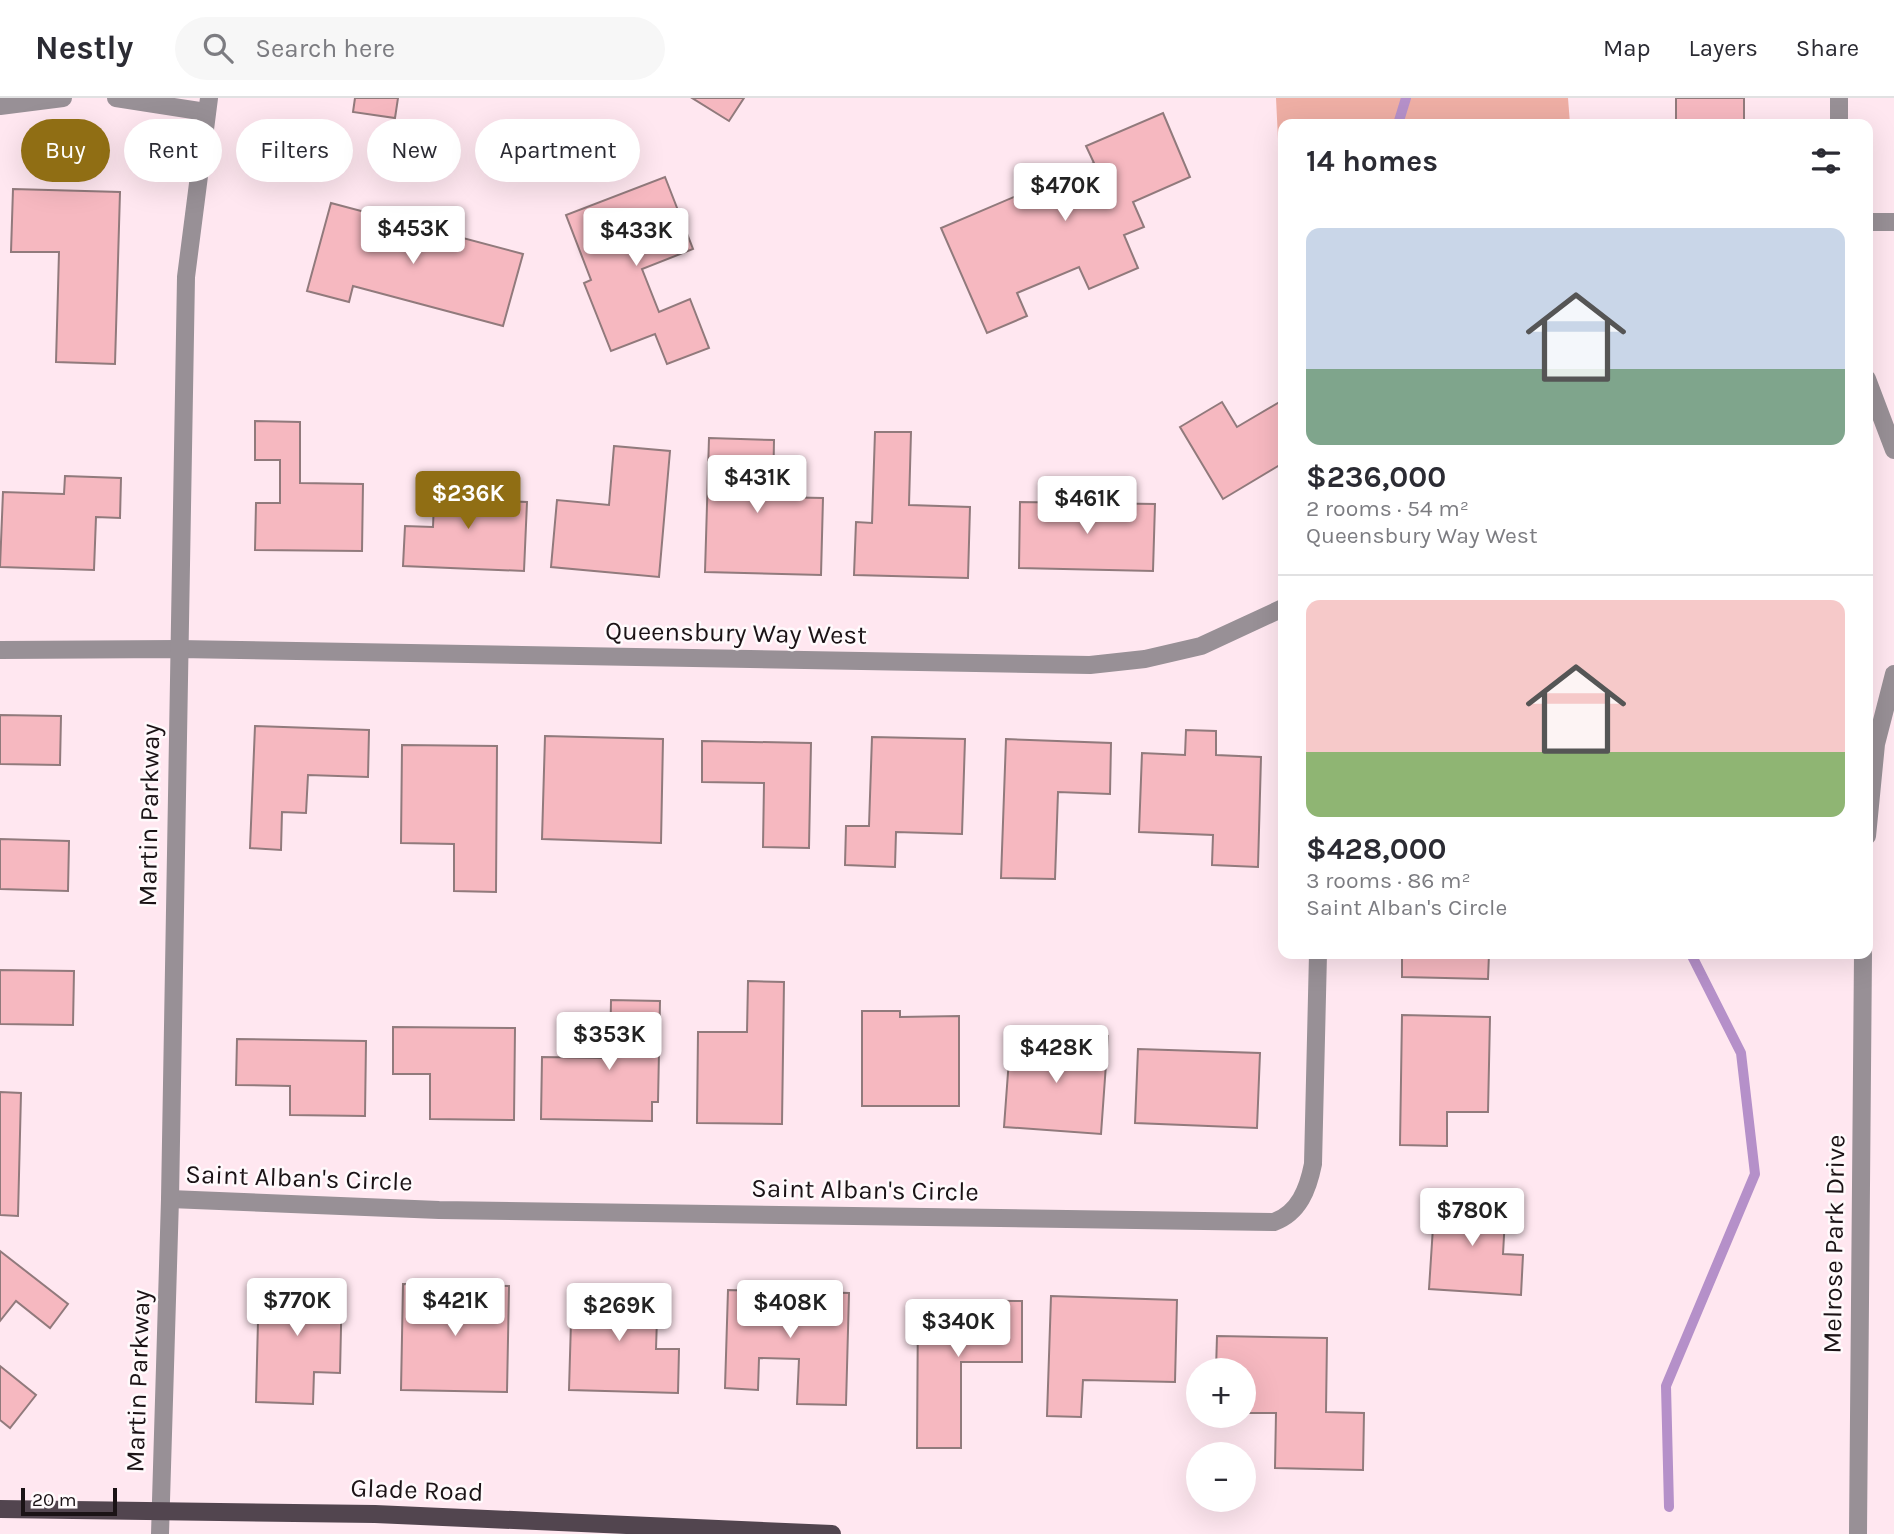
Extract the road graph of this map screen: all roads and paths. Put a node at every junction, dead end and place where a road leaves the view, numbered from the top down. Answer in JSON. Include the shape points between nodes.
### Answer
{"nodes":[{"id":1,"x":63,"y":98,"type":"edge"},
{"id":2,"x":116,"y":98,"type":"edge"},
{"id":3,"x":1839,"y":98,"type":"edge"},
{"id":4,"x":208,"y":105,"type":"edge"},
{"id":5,"x":0,"y":106,"type":"edge"},
{"id":6,"x":1839,"y":119,"type":"edge"},
{"id":7,"x":1873,"y":222,"type":"edge"},
{"id":8,"x":1894,"y":222,"type":"edge"},
{"id":9,"x":1873,"y":395,"type":"edge"},
{"id":10,"x":1894,"y":450,"type":"edge"},
{"id":11,"x":1278,"y":610,"type":"edge"},
{"id":12,"x":178,"y":649,"type":"junction"},
{"id":13,"x":0,"y":650,"type":"edge"},
{"id":14,"x":1894,"y":674,"type":"edge"},
{"id":15,"x":1873,"y":775,"type":"edge"},
{"id":16,"x":1318,"y":959,"type":"edge"},
{"id":17,"x":1863,"y":959,"type":"edge"},
{"id":18,"x":170,"y":1199,"type":"junction"},
{"id":19,"x":0,"y":1509,"type":"edge"},
{"id":20,"x":160,"y":1511,"type":"junction"},
{"id":21,"x":160,"y":1534,"type":"edge"},
{"id":22,"x":832,"y":1534,"type":"edge"},
{"id":23,"x":1858,"y":1534,"type":"edge"}],
"edges":[{"from":1,"to":5,"type":"street"},
{"from":2,"to":4,"type":"street"},
{"from":3,"to":6,"type":"street"},
{"from":4,"to":12,"type":"street","name":"Martin Parkway","via":[[186,277]]},
{"from":7,"to":8,"type":"street"},
{"from":9,"to":10,"type":"street"},
{"from":11,"to":12,"type":"street","name":"Queensbury Way West","via":[[1201,646],[1090,665]]},
{"from":12,"to":13,"type":"street","name":"Queensbury Way West"},
{"from":12,"to":18,"type":"street","name":"Martin Parkway"},
{"from":14,"to":15,"type":"street"},
{"from":16,"to":18,"type":"street","name":"Saint Alban's Circle","via":[[1313,1164],[1308,1189],[1288,1217],[1274,1222],[439,1210]]},
{"from":17,"to":23,"type":"street","name":"Melrose Park Drive"},
{"from":18,"to":20,"type":"street","name":"Martin Parkway"},
{"from":19,"to":20,"type":"main road","name":"Glade Road"},
{"from":20,"to":21,"type":"street","name":"Martin Parkway"},
{"from":20,"to":22,"type":"main road","name":"Glade Road","via":[[375,1514]]}]}
